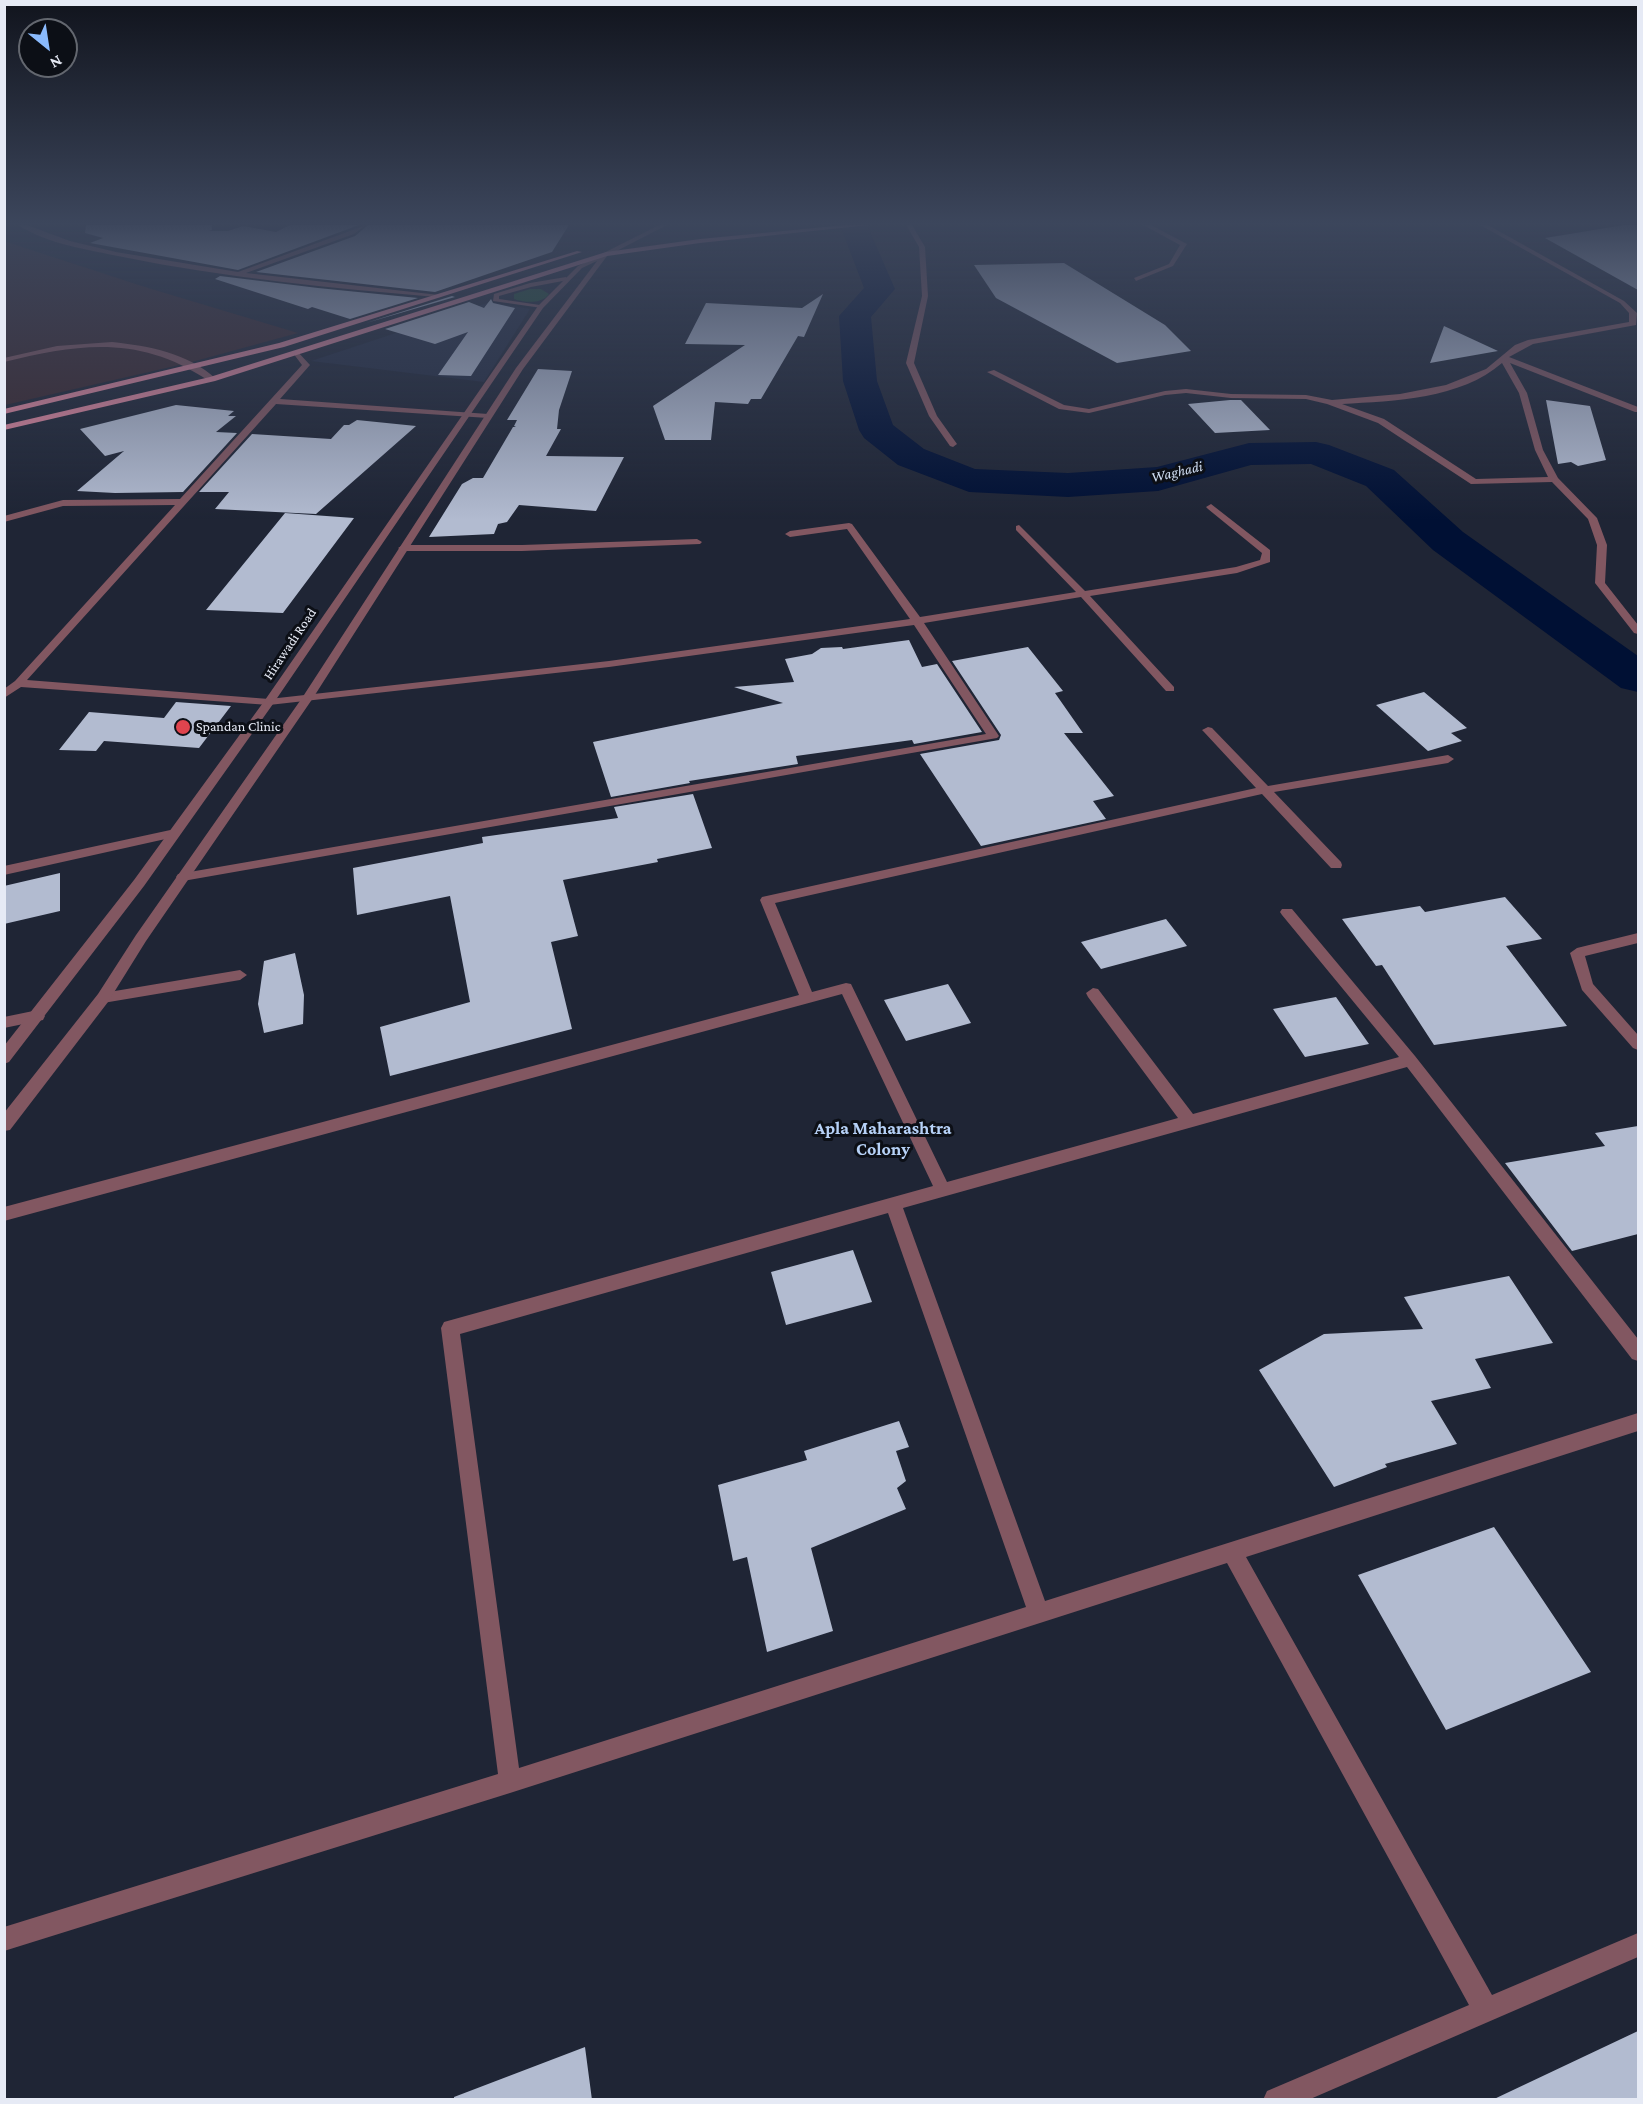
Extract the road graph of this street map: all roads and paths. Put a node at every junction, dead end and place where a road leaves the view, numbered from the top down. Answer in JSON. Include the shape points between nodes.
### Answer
{"nodes":[{"id":1,"x":349,"y":323,"type":"edge"},
{"id":2,"x":390,"y":323,"type":"edge"},
{"id":3,"x":529,"y":323,"type":"edge"},
{"id":4,"x":553,"y":323,"type":"edge"},
{"id":5,"x":919,"y":323,"type":"edge"},
{"id":6,"x":1632,"y":323,"type":"edge"},
{"id":7,"x":297,"y":353,"type":"junction"},
{"id":8,"x":1503,"y":358,"type":"junction"},
{"id":9,"x":4,"y":360,"type":"edge"},
{"id":10,"x":196,"y":366,"type":"junction"},
{"id":11,"x":992,"y":372,"type":"dead end"},
{"id":12,"x":212,"y":379,"type":"junction"},
{"id":13,"x":274,"y":401,"type":"junction"},
{"id":14,"x":1329,"y":402,"type":"junction"},
{"id":15,"x":1638,"y":410,"type":"edge"},
{"id":16,"x":4,"y":412,"type":"edge"},
{"id":17,"x":465,"y":415,"type":"junction"},
{"id":18,"x":488,"y":416,"type":"junction"},
{"id":19,"x":4,"y":428,"type":"edge"},
{"id":20,"x":953,"y":444,"type":"dead end"},
{"id":21,"x":1554,"y":478,"type":"junction"},
{"id":22,"x":182,"y":502,"type":"junction"},
{"id":23,"x":1211,"y":507,"type":"dead end"},
{"id":24,"x":4,"y":519,"type":"edge"},
{"id":25,"x":1019,"y":528,"type":"dead end"},
{"id":26,"x":790,"y":534,"type":"dead end"},
{"id":27,"x":697,"y":542,"type":"dead end"},
{"id":28,"x":403,"y":548,"type":"junction"},
{"id":29,"x":1083,"y":594,"type":"junction"},
{"id":30,"x":917,"y":621,"type":"junction"},
{"id":31,"x":1638,"y":631,"type":"edge"},
{"id":32,"x":19,"y":683,"type":"junction"},
{"id":33,"x":1170,"y":689,"type":"dead end"},
{"id":34,"x":4,"y":695,"type":"edge"},
{"id":35,"x":307,"y":698,"type":"junction"},
{"id":36,"x":269,"y":702,"type":"junction"},
{"id":37,"x":1208,"y":730,"type":"dead end"},
{"id":38,"x":1448,"y":759,"type":"dead end"},
{"id":39,"x":1264,"y":790,"type":"junction"},
{"id":40,"x":175,"y":832,"type":"junction"},
{"id":41,"x":1336,"y":866,"type":"dead end"},
{"id":42,"x":4,"y":871,"type":"edge"},
{"id":43,"x":183,"y":878,"type":"junction"},
{"id":44,"x":1287,"y":912,"type":"dead end"},
{"id":45,"x":1638,"y":938,"type":"edge"},
{"id":46,"x":240,"y":975,"type":"dead end"},
{"id":47,"x":1093,"y":993,"type":"dead end"},
{"id":48,"x":103,"y":998,"type":"junction"},
{"id":49,"x":807,"y":998,"type":"junction"},
{"id":50,"x":38,"y":1016,"type":"junction"},
{"id":51,"x":4,"y":1023,"type":"edge"},
{"id":52,"x":1638,"y":1044,"type":"edge"},
{"id":53,"x":4,"y":1058,"type":"edge"},
{"id":54,"x":1410,"y":1060,"type":"junction"},
{"id":55,"x":1189,"y":1121,"type":"junction"},
{"id":56,"x":4,"y":1125,"type":"edge"},
{"id":57,"x":943,"y":1190,"type":"junction"},
{"id":58,"x":893,"y":1203,"type":"junction"},
{"id":59,"x":4,"y":1214,"type":"edge"},
{"id":60,"x":1638,"y":1353,"type":"edge"},
{"id":61,"x":1638,"y":1422,"type":"edge"},
{"id":62,"x":1232,"y":1553,"type":"junction"},
{"id":63,"x":1039,"y":1613,"type":"junction"},
{"id":64,"x":510,"y":1782,"type":"junction"},
{"id":65,"x":4,"y":1940,"type":"edge"},
{"id":66,"x":1638,"y":1944,"type":"edge"},
{"id":67,"x":1486,"y":2010,"type":"junction"},
{"id":68,"x":1291,"y":2096,"type":"edge"}],
"edges":[{"from":1,"to":10,"type":"main road"},
{"from":2,"to":7,"type":"main road"},
{"from":3,"to":17,"type":"street","name":"Hirawadi Road"},
{"from":4,"to":18,"type":"street"},
{"from":5,"to":20,"type":"street","via":[[910,363],[933,416]]},
{"from":6,"to":8,"type":"street","via":[[1531,342]]},
{"from":7,"to":12,"type":"main road"},
{"from":7,"to":13,"type":"street","via":[[306,365]]},
{"from":8,"to":14,"type":"street","via":[[1494,368],[1410,396]]},
{"from":8,"to":15,"type":"street"},
{"from":8,"to":21,"type":"street","via":[[1523,393],[1539,450]]},
{"from":9,"to":10,"type":"street","via":[[90,343],[152,348]]},
{"from":10,"to":12,"type":"street"},
{"from":10,"to":16,"type":"main road"},
{"from":11,"to":14,"type":"street","via":[[1062,407],[1089,411],[1186,391],[1231,396],[1284,395]]},
{"from":12,"to":19,"type":"main road"},
{"from":13,"to":17,"type":"street"},
{"from":13,"to":22,"type":"street"},
{"from":14,"to":21,"type":"street","via":[[1393,427],[1474,482]]},
{"from":17,"to":18,"type":"street"},
{"from":17,"to":36,"type":"street","name":"Hirawadi Road"},
{"from":18,"to":28,"type":"street"},
{"from":21,"to":31,"type":"street","via":[[1593,518],[1602,545],[1600,583]]},
{"from":22,"to":24,"type":"street","via":[[63,503]]},
{"from":22,"to":32,"type":"street"},
{"from":23,"to":29,"type":"street","via":[[1267,552],[1265,562],[1237,570]]},
{"from":25,"to":29,"type":"street"},
{"from":26,"to":30,"type":"street","via":[[849,526]]},
{"from":27,"to":28,"type":"street"},
{"from":28,"to":35,"type":"street"},
{"from":29,"to":30,"type":"street"},
{"from":29,"to":33,"type":"street"},
{"from":30,"to":35,"type":"street","via":[[609,664]]},
{"from":30,"to":43,"type":"street","via":[[993,736]]},
{"from":32,"to":34,"type":"street"},
{"from":32,"to":36,"type":"street"},
{"from":35,"to":36,"type":"street"},
{"from":35,"to":43,"type":"street"},
{"from":36,"to":40,"type":"street","name":"Hirawadi Road"},
{"from":37,"to":39,"type":"street"},
{"from":38,"to":39,"type":"street"},
{"from":39,"to":41,"type":"street"},
{"from":39,"to":49,"type":"street","via":[[767,900]]},
{"from":40,"to":42,"type":"street"},
{"from":40,"to":50,"type":"street","name":"Hirawadi Road"},
{"from":43,"to":48,"type":"street"},
{"from":44,"to":54,"type":"street"},
{"from":45,"to":52,"type":"street","via":[[1577,953],[1587,986]]},
{"from":46,"to":48,"type":"street"},
{"from":47,"to":55,"type":"street"},
{"from":48,"to":56,"type":"street"},
{"from":49,"to":57,"type":"street","via":[[846,988]]},
{"from":49,"to":59,"type":"street"},
{"from":50,"to":51,"type":"street"},
{"from":50,"to":53,"type":"street","name":"Hirawadi Road"},
{"from":54,"to":55,"type":"street"},
{"from":54,"to":60,"type":"street"},
{"from":55,"to":57,"type":"street"},
{"from":57,"to":58,"type":"street"},
{"from":58,"to":63,"type":"street"},
{"from":58,"to":64,"type":"street","via":[[450,1328]]},
{"from":61,"to":62,"type":"street"},
{"from":62,"to":63,"type":"street"},
{"from":62,"to":67,"type":"street"},
{"from":63,"to":64,"type":"street"},
{"from":64,"to":65,"type":"street"},
{"from":66,"to":67,"type":"street"},
{"from":67,"to":68,"type":"street"}]}
